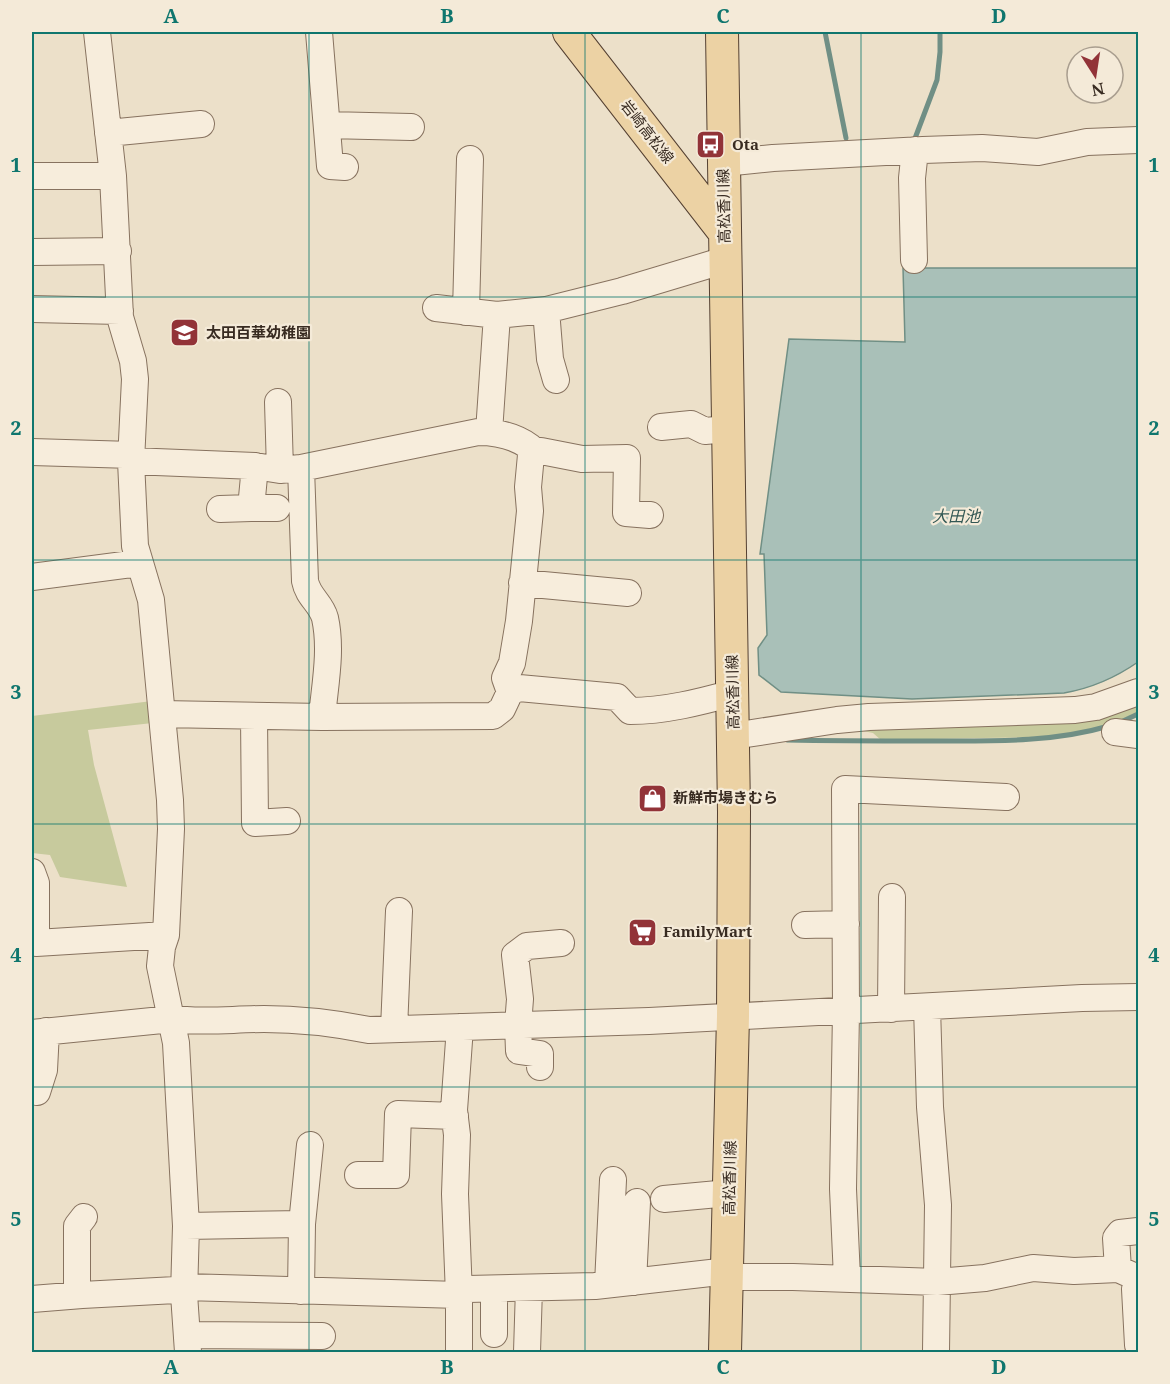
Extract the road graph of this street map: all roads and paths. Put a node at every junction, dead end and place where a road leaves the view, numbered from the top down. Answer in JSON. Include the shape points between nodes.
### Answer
{"nodes":[{"id":1,"x":97,"y":32,"type":"edge"},
{"id":2,"x":319,"y":32,"type":"edge"},
{"id":3,"x":569,"y":32,"type":"edge"},
{"id":4,"x":722,"y":32,"type":"edge"},
{"id":5,"x":201,"y":124,"type":"dead end"},
{"id":6,"x":327,"y":124,"type":"junction"},
{"id":7,"x":411,"y":127,"type":"dead end"},
{"id":8,"x":108,"y":133,"type":"junction"},
{"id":9,"x":1138,"y":140,"type":"edge"},
{"id":10,"x":915,"y":150,"type":"junction"},
{"id":11,"x":470,"y":159,"type":"dead end"},
{"id":12,"x":724,"y":164,"type":"junction"},
{"id":13,"x":345,"y":167,"type":"dead end"},
{"id":14,"x":32,"y":176,"type":"edge"},
{"id":15,"x":113,"y":176,"type":"junction"},
{"id":16,"x":725,"y":247,"type":"junction"},
{"id":17,"x":118,"y":251,"type":"junction"},
{"id":18,"x":32,"y":252,"type":"edge"},
{"id":19,"x":914,"y":260,"type":"dead end"},
{"id":20,"x":436,"y":308,"type":"dead end"},
{"id":21,"x":32,"y":309,"type":"edge"},
{"id":22,"x":120,"y":310,"type":"junction"},
{"id":23,"x":546,"y":310,"type":"junction"},
{"id":24,"x":466,"y":312,"type":"junction"},
{"id":25,"x":496,"y":315,"type":"junction"},
{"id":26,"x":556,"y":380,"type":"dead end"},
{"id":27,"x":278,"y":402,"type":"dead end"},
{"id":28,"x":661,"y":427,"type":"dead end"},
{"id":29,"x":728,"y":429,"type":"junction"},
{"id":30,"x":489,"y":432,"type":"junction"},
{"id":31,"x":32,"y":452,"type":"edge"},
{"id":32,"x":531,"y":452,"type":"junction"},
{"id":33,"x":131,"y":458,"type":"junction"},
{"id":34,"x":278,"y":468,"type":"junction"},
{"id":35,"x":251,"y":508,"type":"junction"},
{"id":36,"x":277,"y":508,"type":"dead end"},
{"id":37,"x":220,"y":509,"type":"dead end"},
{"id":38,"x":627,"y":514,"type":"dead end"},
{"id":39,"x":139,"y":563,"type":"junction"},
{"id":40,"x":32,"y":577,"type":"edge"},
{"id":41,"x":522,"y":583,"type":"junction"},
{"id":42,"x":628,"y":593,"type":"dead end"},
{"id":43,"x":510,"y":692,"type":"junction"},
{"id":44,"x":1138,"y":692,"type":"edge"},
{"id":45,"x":733,"y":693,"type":"junction"},
{"id":46,"x":162,"y":714,"type":"junction"},
{"id":47,"x":254,"y":716,"type":"junction"},
{"id":48,"x":322,"y":717,"type":"junction"},
{"id":49,"x":733,"y":736,"type":"junction"},
{"id":50,"x":1006,"y":797,"type":"dead end"},
{"id":51,"x":287,"y":821,"type":"dead end"},
{"id":52,"x":32,"y":872,"type":"edge"},
{"id":53,"x":892,"y":897,"type":"dead end"},
{"id":54,"x":399,"y":911,"type":"dead end"},
{"id":55,"x":846,"y":924,"type":"junction"},
{"id":56,"x":805,"y":925,"type":"dead end"},
{"id":57,"x":166,"y":935,"type":"junction"},
{"id":58,"x":561,"y":944,"type":"dead end"},
{"id":59,"x":1138,"y":997,"type":"edge"},
{"id":60,"x":927,"y":1007,"type":"junction"},
{"id":61,"x":891,"y":1009,"type":"junction"},
{"id":62,"x":846,"y":1011,"type":"junction"},
{"id":63,"x":733,"y":1016,"type":"junction"},
{"id":64,"x":172,"y":1020,"type":"junction"},
{"id":65,"x":518,"y":1025,"type":"junction"},
{"id":66,"x":460,"y":1027,"type":"junction"},
{"id":67,"x":394,"y":1029,"type":"junction"},
{"id":68,"x":39,"y":1032,"type":"edge"},
{"id":69,"x":540,"y":1067,"type":"dead end"},
{"id":70,"x":37,"y":1092,"type":"dead end"},
{"id":71,"x":455,"y":1116,"type":"junction"},
{"id":72,"x":310,"y":1145,"type":"dead end"},
{"id":73,"x":358,"y":1175,"type":"dead end"},
{"id":74,"x":613,"y":1180,"type":"dead end"},
{"id":75,"x":729,"y":1192,"type":"junction"},
{"id":76,"x":664,"y":1199,"type":"dead end"},
{"id":77,"x":637,"y":1202,"type":"dead end"},
{"id":78,"x":84,"y":1217,"type":"dead end"},
{"id":79,"x":302,"y":1224,"type":"junction"},
{"id":80,"x":186,"y":1226,"type":"junction"},
{"id":81,"x":1138,"y":1230,"type":"edge"},
{"id":82,"x":728,"y":1274,"type":"junction"},
{"id":83,"x":1132,"y":1276,"type":"edge"},
{"id":84,"x":847,"y":1278,"type":"junction"},
{"id":85,"x":633,"y":1282,"type":"junction"},
{"id":86,"x":937,"y":1282,"type":"junction"},
{"id":87,"x":608,"y":1284,"type":"junction"},
{"id":88,"x":184,"y":1287,"type":"junction"},
{"id":89,"x":529,"y":1288,"type":"junction"},
{"id":90,"x":494,"y":1289,"type":"junction"},
{"id":91,"x":301,"y":1292,"type":"junction"},
{"id":92,"x":82,"y":1294,"type":"junction"},
{"id":93,"x":459,"y":1295,"type":"junction"},
{"id":94,"x":32,"y":1299,"type":"edge"},
{"id":95,"x":1137,"y":1316,"type":"edge"},
{"id":96,"x":494,"y":1334,"type":"dead end"},
{"id":97,"x":322,"y":1336,"type":"dead end"},
{"id":98,"x":188,"y":1344,"type":"edge"},
{"id":99,"x":1138,"y":1345,"type":"edge"},
{"id":100,"x":459,"y":1353,"type":"edge"},
{"id":101,"x":527,"y":1353,"type":"edge"},
{"id":102,"x":725,"y":1353,"type":"edge"},
{"id":103,"x":936,"y":1353,"type":"edge"}],
"edges":[{"from":1,"to":8,"type":"street"},
{"from":2,"to":6,"type":"street"},
{"from":3,"to":16,"type":"main road","name":"岩崎高松線"},
{"from":4,"to":12,"type":"main road","name":"高松香川線"},
{"from":5,"to":8,"type":"street"},
{"from":6,"to":7,"type":"street"},
{"from":6,"to":13,"type":"street","via":[[330,166]]},
{"from":8,"to":15,"type":"street"},
{"from":9,"to":10,"type":"street","via":[[1087,142],[1038,152],[982,148]]},
{"from":10,"to":12,"type":"street"},
{"from":10,"to":19,"type":"street"},
{"from":11,"to":24,"type":"street"},
{"from":12,"to":16,"type":"main road","name":"高松香川線"},
{"from":14,"to":15,"type":"street"},
{"from":15,"to":17,"type":"street"},
{"from":16,"to":23,"type":"street","via":[[622,291]]},
{"from":16,"to":29,"type":"main road","name":"高松香川線"},
{"from":17,"to":18,"type":"street"},
{"from":17,"to":22,"type":"street"},
{"from":20,"to":24,"type":"street"},
{"from":21,"to":22,"type":"street"},
{"from":22,"to":33,"type":"street","via":[[135,379]]},
{"from":23,"to":25,"type":"street"},
{"from":23,"to":26,"type":"street"},
{"from":24,"to":25,"type":"street"},
{"from":25,"to":30,"type":"street"},
{"from":27,"to":34,"type":"street"},
{"from":28,"to":29,"type":"street","via":[[691,424],[705,430]]},
{"from":29,"to":45,"type":"main road","name":"高松香川線"},
{"from":30,"to":32,"type":"street","via":[[523,442]]},
{"from":30,"to":34,"type":"street"},
{"from":31,"to":33,"type":"street"},
{"from":32,"to":38,"type":"street","via":[[582,459],[627,458]]},
{"from":32,"to":41,"type":"street","via":[[530,511]]},
{"from":33,"to":34,"type":"street"},
{"from":33,"to":39,"type":"street"},
{"from":34,"to":35,"type":"street"},
{"from":34,"to":48,"type":"street","via":[[307,592],[324,615],[328,650]]},
{"from":35,"to":36,"type":"street"},
{"from":35,"to":37,"type":"street"},
{"from":39,"to":40,"type":"street"},
{"from":39,"to":46,"type":"street","via":[[151,600]]},
{"from":41,"to":42,"type":"street"},
{"from":41,"to":43,"type":"street","via":[[516,642],[506,678]]},
{"from":43,"to":45,"type":"street","via":[[519,688],[617,697],[630,711],[700,702]]},
{"from":43,"to":48,"type":"street","via":[[502,709],[493,716]]},
{"from":44,"to":49,"type":"street","via":[[1075,710],[869,717]]},
{"from":45,"to":49,"type":"main road","name":"高松香川線"},
{"from":46,"to":47,"type":"street"},
{"from":46,"to":57,"type":"street","via":[[171,809]]},
{"from":47,"to":48,"type":"street"},
{"from":47,"to":51,"type":"street","via":[[255,823]]},
{"from":49,"to":63,"type":"main road","name":"高松香川線"},
{"from":50,"to":55,"type":"street","via":[[845,789]]},
{"from":52,"to":57,"type":"street","via":[[36,883],[36,943]]},
{"from":53,"to":61,"type":"street"},
{"from":54,"to":67,"type":"street"},
{"from":55,"to":56,"type":"street"},
{"from":55,"to":62,"type":"street"},
{"from":57,"to":64,"type":"street","via":[[160,966]]},
{"from":58,"to":65,"type":"street","via":[[527,946],[515,955],[520,999]]},
{"from":59,"to":60,"type":"street"},
{"from":60,"to":61,"type":"street"},
{"from":60,"to":86,"type":"street","via":[[938,1205]]},
{"from":61,"to":62,"type":"street"},
{"from":62,"to":63,"type":"street"},
{"from":62,"to":84,"type":"street","via":[[843,1189]]},
{"from":63,"to":65,"type":"street"},
{"from":63,"to":75,"type":"main road","name":"高松香川線"},
{"from":64,"to":67,"type":"street","via":[[265,1019]]},
{"from":64,"to":68,"type":"street"},
{"from":64,"to":80,"type":"street"},
{"from":65,"to":66,"type":"street"},
{"from":65,"to":69,"type":"street","via":[[519,1051],[540,1054]]},
{"from":66,"to":67,"type":"street"},
{"from":66,"to":71,"type":"street"},
{"from":68,"to":70,"type":"street","via":[[44,1070]]},
{"from":71,"to":73,"type":"street","via":[[398,1114],[396,1174]]},
{"from":71,"to":93,"type":"street"},
{"from":72,"to":79,"type":"street"},
{"from":74,"to":87,"type":"street"},
{"from":75,"to":76,"type":"street"},
{"from":75,"to":82,"type":"main road","name":"高松香川線"},
{"from":77,"to":85,"type":"street"},
{"from":78,"to":92,"type":"street","via":[[77,1226],[77,1289]]},
{"from":79,"to":80,"type":"street"},
{"from":79,"to":91,"type":"street"},
{"from":80,"to":88,"type":"street"},
{"from":81,"to":83,"type":"street","via":[[1120,1233],[1116,1238]]},
{"from":82,"to":84,"type":"street"},
{"from":82,"to":85,"type":"street"},
{"from":82,"to":102,"type":"main road","name":"高松香川線"},
{"from":83,"to":86,"type":"street","via":[[1033,1268]]},
{"from":83,"to":95,"type":"street"},
{"from":84,"to":86,"type":"street"},
{"from":85,"to":87,"type":"street"},
{"from":86,"to":103,"type":"street"},
{"from":87,"to":89,"type":"street"},
{"from":88,"to":91,"type":"street"},
{"from":88,"to":92,"type":"street"},
{"from":88,"to":98,"type":"street"},
{"from":89,"to":90,"type":"street"},
{"from":89,"to":101,"type":"street"},
{"from":90,"to":93,"type":"street","via":[[468,1289]]},
{"from":90,"to":96,"type":"street"},
{"from":91,"to":93,"type":"street"},
{"from":92,"to":94,"type":"street"},
{"from":93,"to":100,"type":"street"},
{"from":95,"to":99,"type":"street"},
{"from":97,"to":98,"type":"street"}]}
